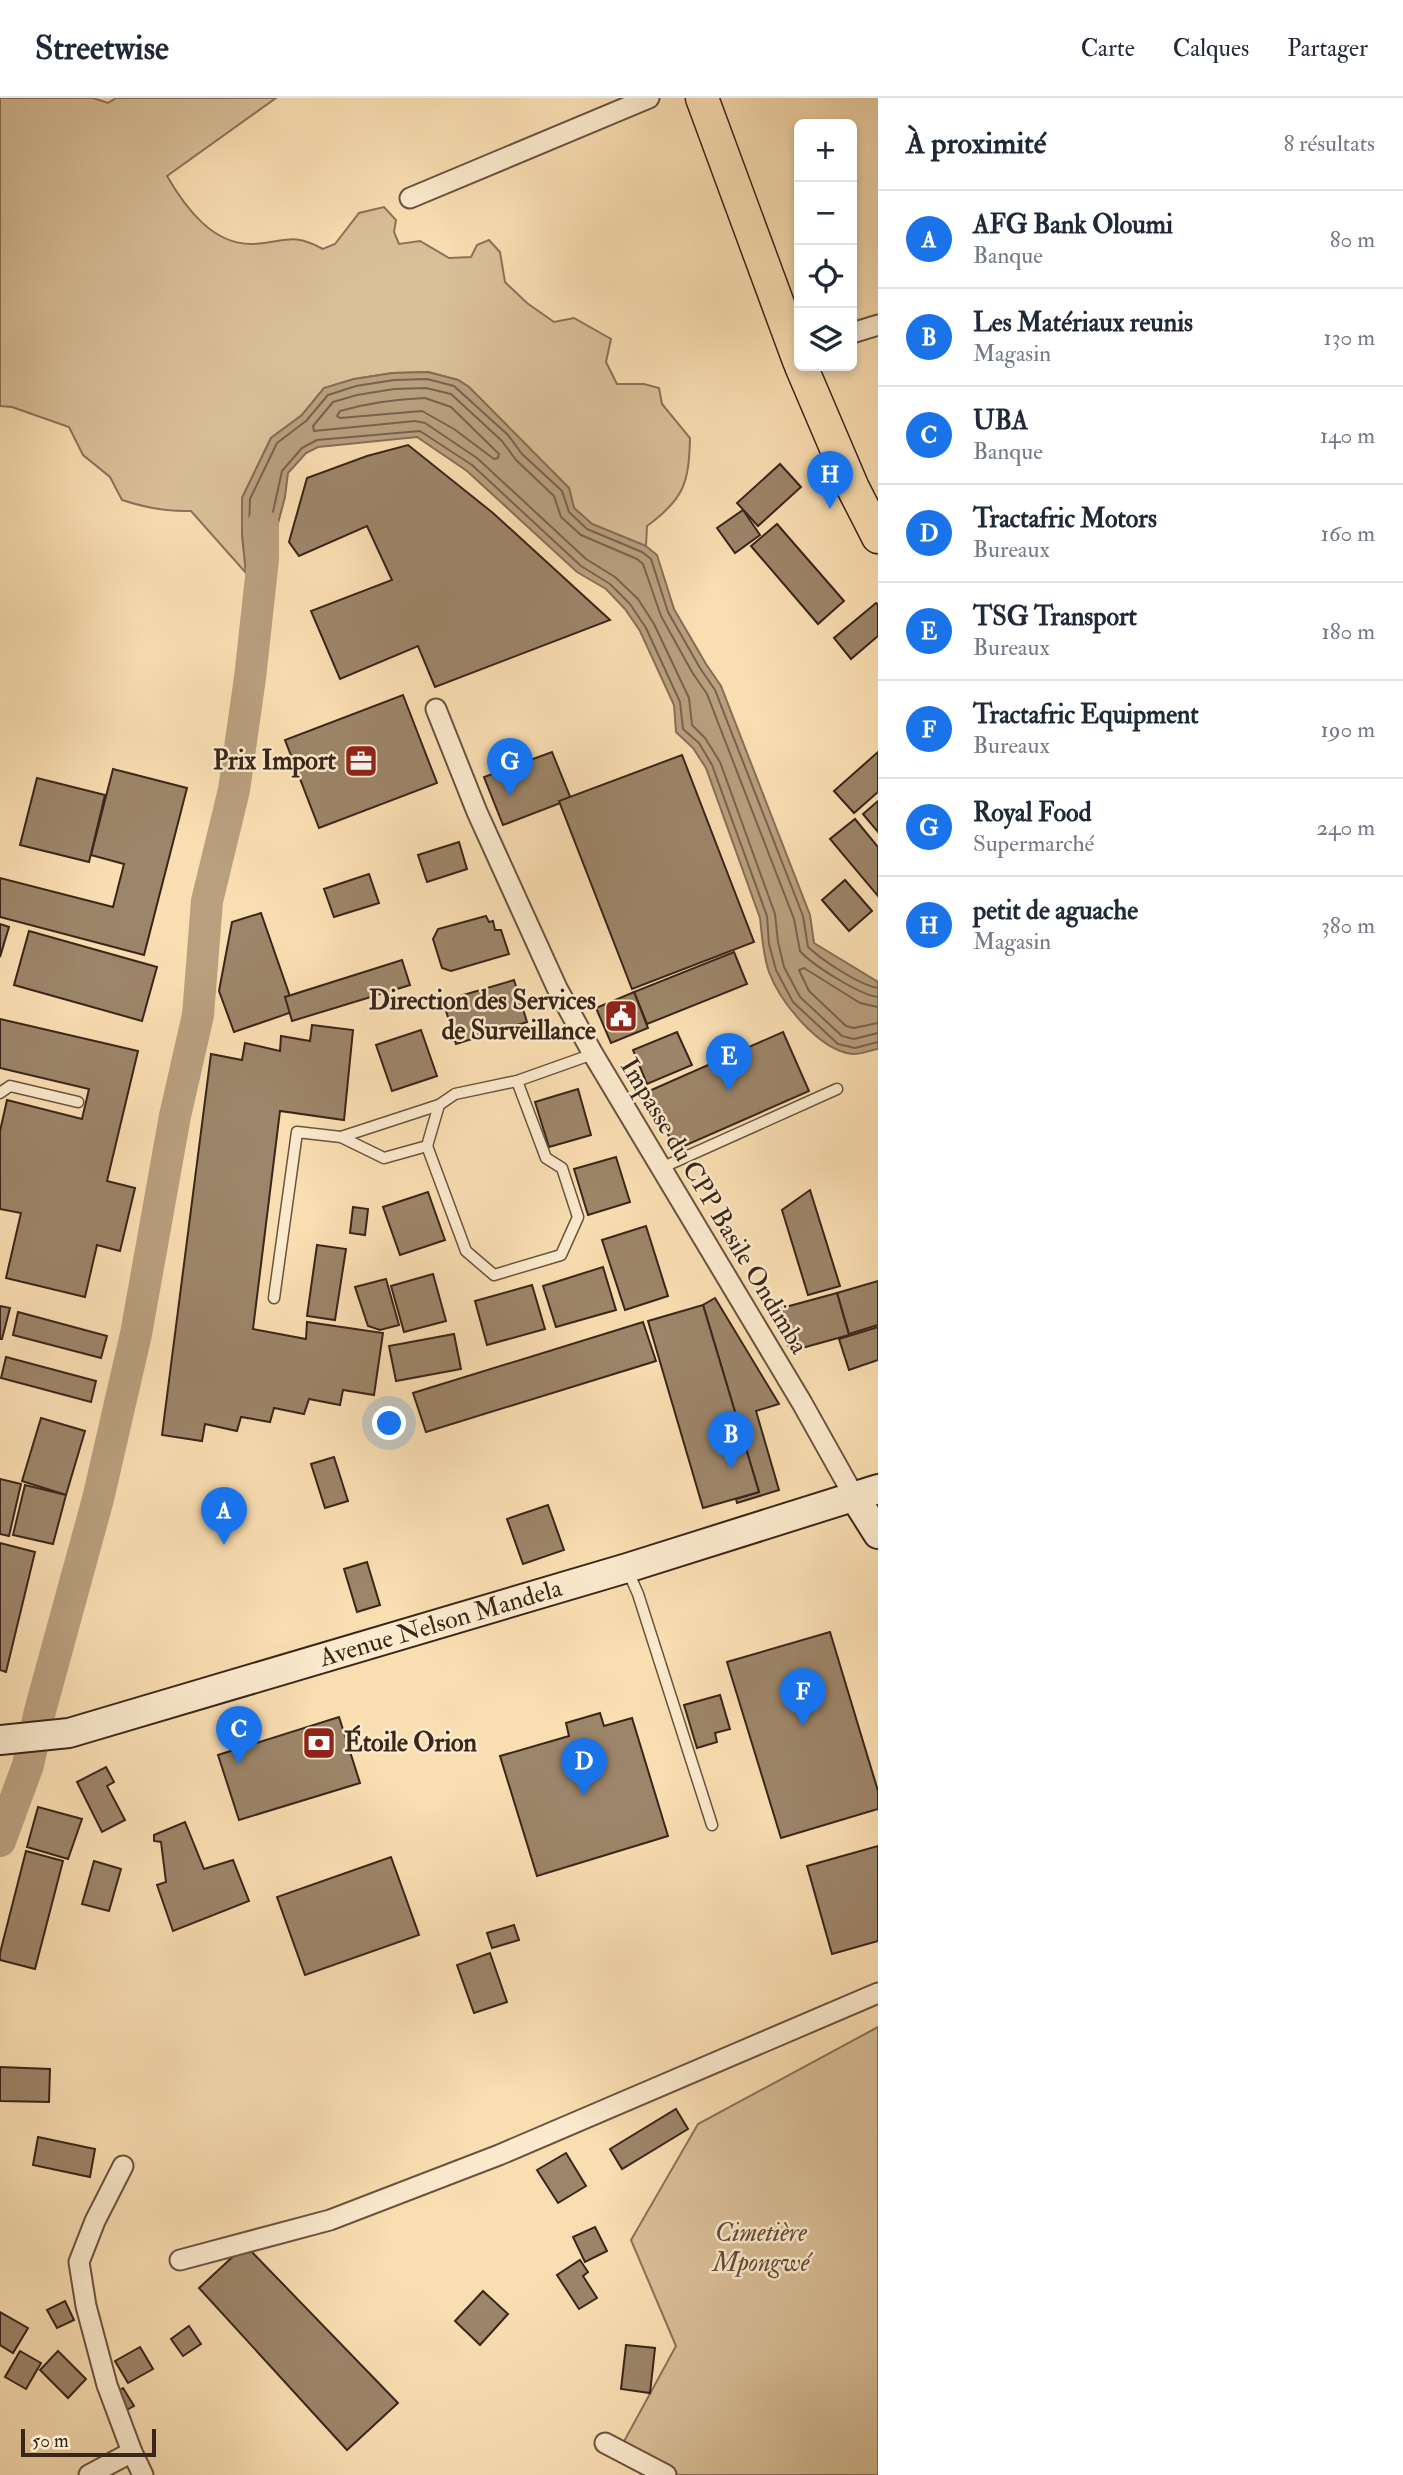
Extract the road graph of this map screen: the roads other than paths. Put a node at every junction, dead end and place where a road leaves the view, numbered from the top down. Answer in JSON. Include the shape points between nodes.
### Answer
{"nodes":[{"id":1,"x":649,"y":98,"type":"edge"},
{"id":2,"x":702,"y":98,"type":"edge"},
{"id":3,"x":720,"y":98,"type":"edge"},
{"id":4,"x":410,"y":198,"type":"dead end"},
{"id":5,"x":798,"y":308,"type":"edge"},
{"id":6,"x":878,"y":325,"type":"edge"},
{"id":7,"x":857,"y":331,"type":"edge"},
{"id":8,"x":794,"y":347,"type":"edge"},
{"id":9,"x":803,"y":371,"type":"edge"},
{"id":10,"x":822,"y":371,"type":"edge"},
{"id":11,"x":878,"y":499,"type":"edge"},
{"id":12,"x":878,"y":537,"type":"edge"},
{"id":13,"x":436,"y":709,"type":"dead end"},
{"id":14,"x":593,"y":1054,"type":"junction"},
{"id":15,"x":517,"y":1081,"type":"junction"},
{"id":16,"x":836,"y":1089,"type":"dead end"},
{"id":17,"x":0,"y":1093,"type":"edge"},
{"id":18,"x":78,"y":1102,"type":"dead end"},
{"id":19,"x":439,"y":1105,"type":"junction"},
{"id":20,"x":341,"y":1137,"type":"junction"},
{"id":21,"x":427,"y":1146,"type":"junction"},
{"id":22,"x":660,"y":1168,"type":"junction"},
{"id":23,"x":274,"y":1298,"type":"dead end"},
{"id":24,"x":866,"y":1492,"type":"edge"},
{"id":25,"x":878,"y":1534,"type":"edge"},
{"id":26,"x":627,"y":1568,"type":"junction"},
{"id":27,"x":0,"y":1740,"type":"edge"},
{"id":28,"x":712,"y":1825,"type":"dead end"},
{"id":29,"x":878,"y":1993,"type":"edge"},
{"id":30,"x":123,"y":2166,"type":"dead end"},
{"id":31,"x":180,"y":2260,"type":"dead end"},
{"id":32,"x":605,"y":2443,"type":"dead end"},
{"id":33,"x":132,"y":2452,"type":"junction"},
{"id":34,"x":89,"y":2475,"type":"edge"},
{"id":35,"x":143,"y":2475,"type":"edge"},
{"id":36,"x":666,"y":2475,"type":"edge"}],
"edges":[{"from":1,"to":4,"type":"street"},
{"from":2,"to":8,"type":"main road"},
{"from":3,"to":5,"type":"main road"},
{"from":6,"to":7,"type":"street"},
{"from":9,"to":12,"type":"main road"},
{"from":10,"to":11,"type":"main road"},
{"from":13,"to":14,"type":"street","name":"Impasse du CPP Basile Ondimba","via":[[511,889]]},
{"from":14,"to":15,"type":"lane"},
{"from":14,"to":22,"type":"street","name":"Impasse du CPP Basile Ondimba"},
{"from":15,"to":19,"type":"lane","via":[[455,1094]]},
{"from":15,"to":21,"type":"lane","via":[[546,1158],[562,1168],[578,1217],[561,1255],[494,1275],[466,1251]]},
{"from":16,"to":22,"type":"lane"},
{"from":17,"to":18,"type":"lane","via":[[10,1086]]},
{"from":19,"to":20,"type":"lane"},
{"from":19,"to":21,"type":"lane"},
{"from":20,"to":21,"type":"lane","via":[[384,1158]]},
{"from":20,"to":23,"type":"lane","via":[[296,1132]]},
{"from":22,"to":24,"type":"street","name":"Impasse du CPP Basile Ondimba","via":[[802,1403]]},
{"from":24,"to":25,"type":"main road"},
{"from":24,"to":26,"type":"main road","name":"Avenue Nelson Mandela"},
{"from":26,"to":27,"type":"main road","name":"Avenue Nelson Mandela","via":[[69,1734]]},
{"from":26,"to":28,"type":"lane"},
{"from":29,"to":31,"type":"street","via":[[499,2155],[330,2220]]},
{"from":30,"to":33,"type":"street","via":[[79,2262],[104,2371]]},
{"from":32,"to":36,"type":"street"},
{"from":33,"to":34,"type":"street"},
{"from":33,"to":35,"type":"street"}]}
